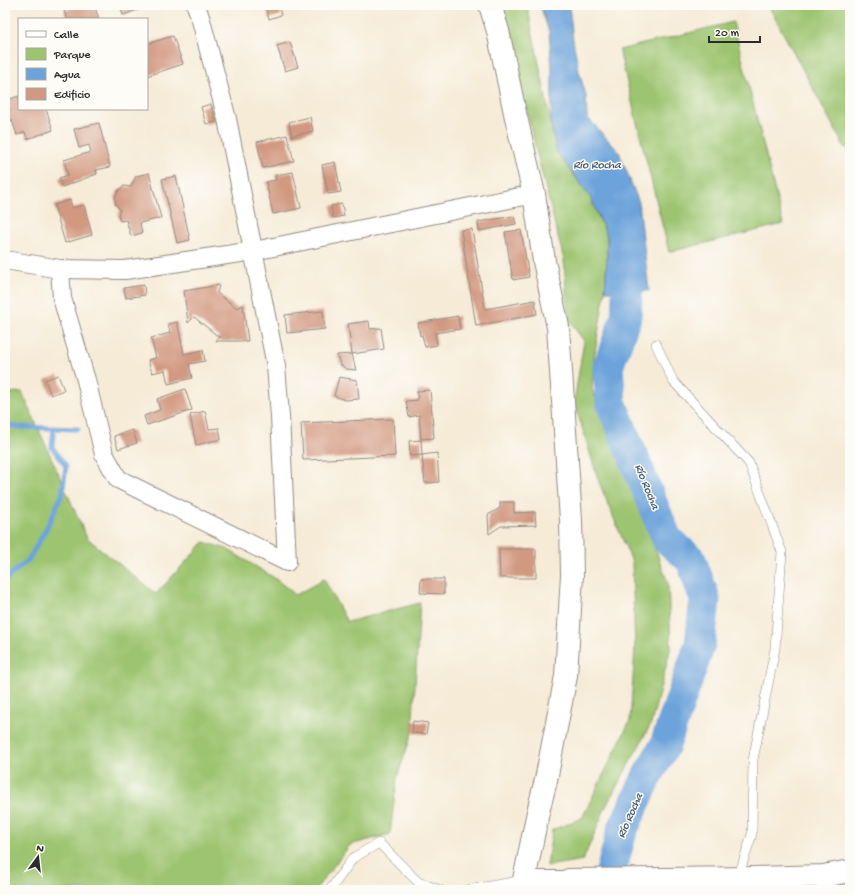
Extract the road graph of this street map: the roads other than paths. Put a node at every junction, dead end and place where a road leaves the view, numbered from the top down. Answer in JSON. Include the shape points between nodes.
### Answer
{"nodes":[{"id":1,"x":196,"y":5,"type":"edge"},
{"id":2,"x":490,"y":5,"type":"edge"},
{"id":3,"x":534,"y":194,"type":"junction"},
{"id":4,"x":254,"y":251,"type":"junction"},
{"id":5,"x":5,"y":260,"type":"edge"},
{"id":6,"x":60,"y":269,"type":"junction"},
{"id":7,"x":656,"y":344,"type":"dead end"},
{"id":8,"x":850,"y":870,"type":"edge"},
{"id":9,"x":738,"y":878,"type":"junction"},
{"id":10,"x":569,"y":880,"type":"joint"},
{"id":11,"x":522,"y":885,"type":"edge"},
{"id":12,"x":330,"y":890,"type":"edge"},
{"id":13,"x":440,"y":890,"type":"edge"},
{"id":14,"x":467,"y":890,"type":"edge"}],
"edges":[{"from":1,"to":4,"type":"street","via":[[227,119]]},
{"from":2,"to":3,"type":"street"},
{"from":3,"to":4,"type":"street"},
{"from":3,"to":11,"type":"street","via":[[544,261],[558,327],[571,520],[572,575],[566,676]]},
{"from":4,"to":6,"type":"street","via":[[125,270]]},
{"from":4,"to":6,"type":"street","via":[[276,366],[287,562],[118,479],[104,454],[62,298]]},
{"from":5,"to":6,"type":"street"},
{"from":7,"to":9,"type":"lane","via":[[673,381],[749,463],[782,552],[775,649],[754,760],[752,834]]},
{"from":8,"to":9,"type":"street","via":[[823,876]]},
{"from":9,"to":10,"type":"street"},
{"from":10,"to":11,"type":"street"},
{"from":11,"to":14,"type":"lane"},
{"from":12,"to":13,"type":"lane","via":[[353,858],[379,843],[418,882]]}]}
